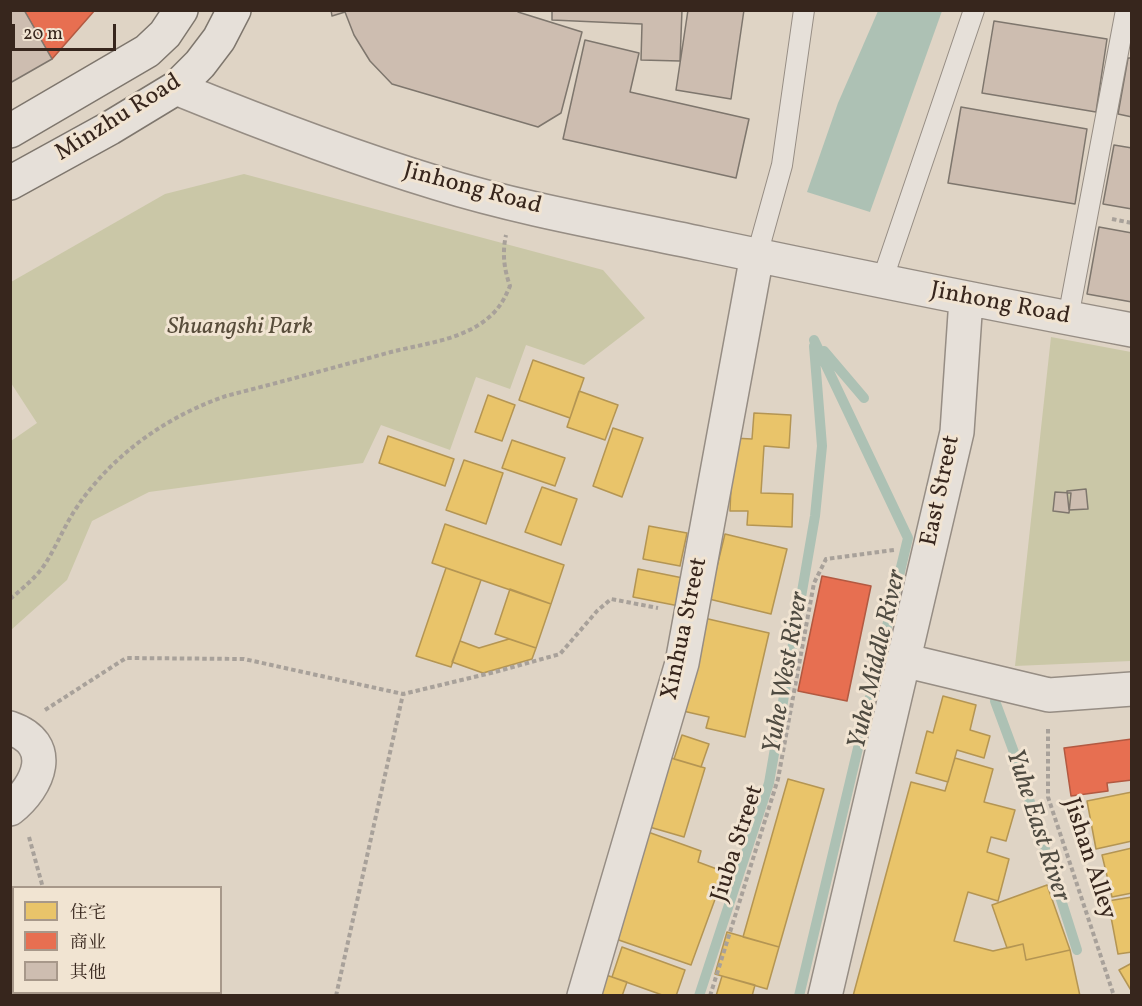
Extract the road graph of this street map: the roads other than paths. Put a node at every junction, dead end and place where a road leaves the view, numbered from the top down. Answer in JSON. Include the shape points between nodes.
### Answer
{"nodes":[{"id":1,"x":181,"y":10,"type":"edge"},
{"id":2,"x":234,"y":10,"type":"edge"},
{"id":3,"x":804,"y":10,"type":"edge"},
{"id":4,"x":974,"y":10,"type":"edge"},
{"id":5,"x":1126,"y":10,"type":"edge"},
{"id":6,"x":176,"y":88,"type":"junction"},
{"id":7,"x":10,"y":131,"type":"edge"},
{"id":8,"x":10,"y":183,"type":"edge"},
{"id":9,"x":767,"y":257,"type":"junction"},
{"id":10,"x":875,"y":280,"type":"junction"},
{"id":11,"x":966,"y":299,"type":"junction"},
{"id":12,"x":1068,"y":318,"type":"junction"},
{"id":13,"x":1131,"y":330,"type":"edge"},
{"id":14,"x":903,"y":660,"type":"junction"},
{"id":15,"x":1131,"y":689,"type":"edge"},
{"id":16,"x":14,"y":729,"type":"edge"},
{"id":17,"x":15,"y":806,"type":"edge"},
{"id":18,"x":584,"y":996,"type":"edge"},
{"id":19,"x":825,"y":996,"type":"edge"}],
"edges":[{"from":1,"to":7,"type":"street","name":"Minzhu Road","via":[[165,34],[147,51]]},
{"from":2,"to":6,"type":"street","name":"Minzhu Road","via":[[219,39]]},
{"from":3,"to":9,"type":"lane"},
{"from":4,"to":10,"type":"lane"},
{"from":5,"to":12,"type":"lane"},
{"from":6,"to":8,"type":"street","name":"Minzhu Road"},
{"from":6,"to":9,"type":"street","name":"Jinhong Road","via":[[357,157],[439,183],[522,206]]},
{"from":9,"to":10,"type":"street","name":"Jinhong Road"},
{"from":9,"to":18,"type":"street","name":"Xinhua Street","via":[[682,663]]},
{"from":10,"to":11,"type":"street","name":"Jinhong Road"},
{"from":11,"to":12,"type":"street","name":"Jinhong Road"},
{"from":11,"to":14,"type":"street","name":"East Street","via":[[957,432]]},
{"from":12,"to":13,"type":"street","name":"Jinhong Road"},
{"from":14,"to":15,"type":"street","via":[[1049,695]]},
{"from":14,"to":19,"type":"street","name":"East Street"},
{"from":16,"to":17,"type":"street","via":[[26,735],[37,749],[40,768],[28,792]]}]}
